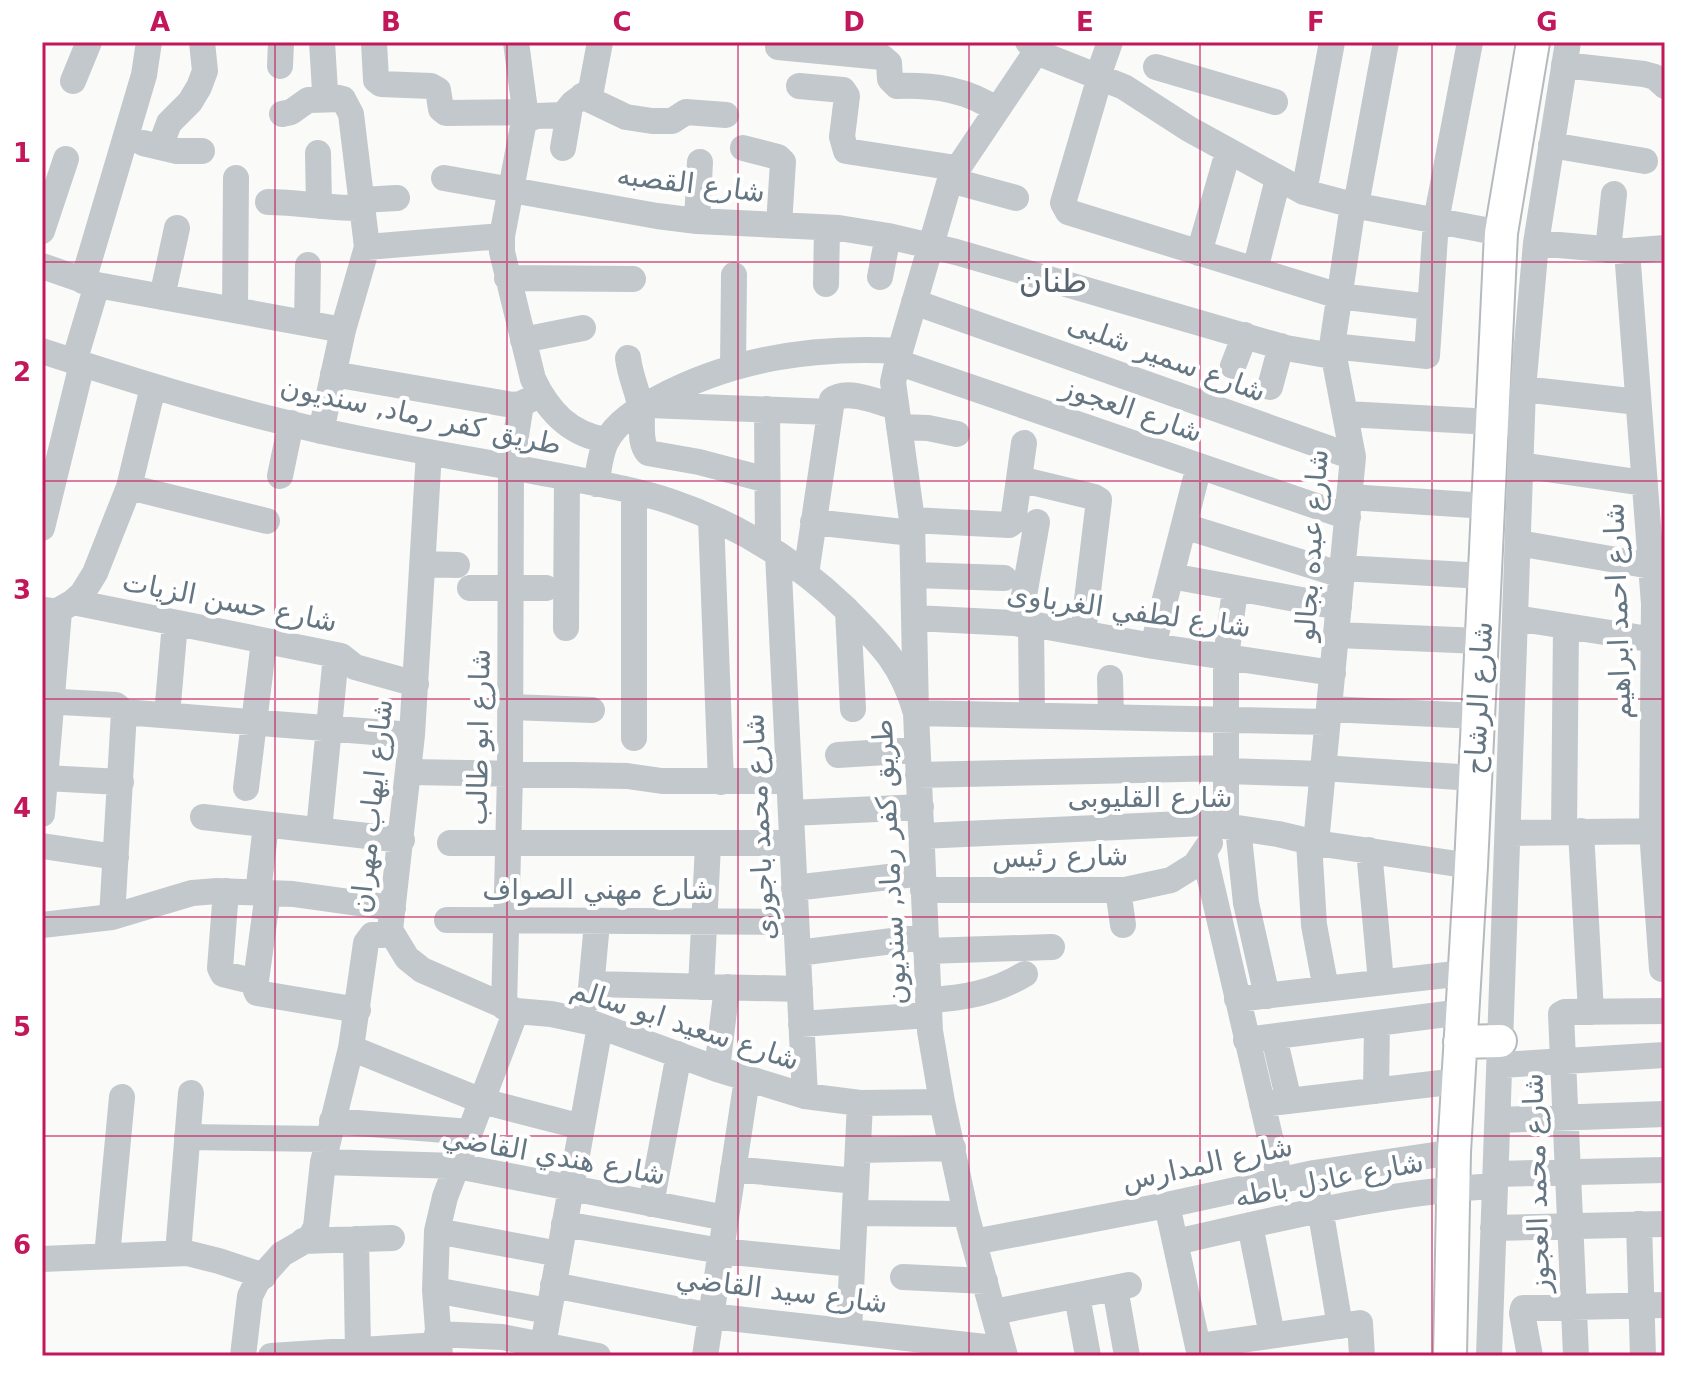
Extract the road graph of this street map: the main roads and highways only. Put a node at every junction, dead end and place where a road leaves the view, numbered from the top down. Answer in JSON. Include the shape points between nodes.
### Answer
{"nodes":[{"id":1,"x":1533,"y":42,"type":"edge"},
{"id":2,"x":1461,"y":1027,"type":"junction"},
{"id":3,"x":1500,"y":1053,"type":"road end"},
{"id":4,"x":1450,"y":1356,"type":"edge"}],
"edges":[{"from":1,"to":2,"type":"main road","name":"شارع الرشاح","via":[[1501,233],[1506,423],[1487,506]]},
{"from":2,"to":3,"type":"main road"},
{"from":2,"to":4,"type":"main road","name":"شارع الرشاح"}]}
